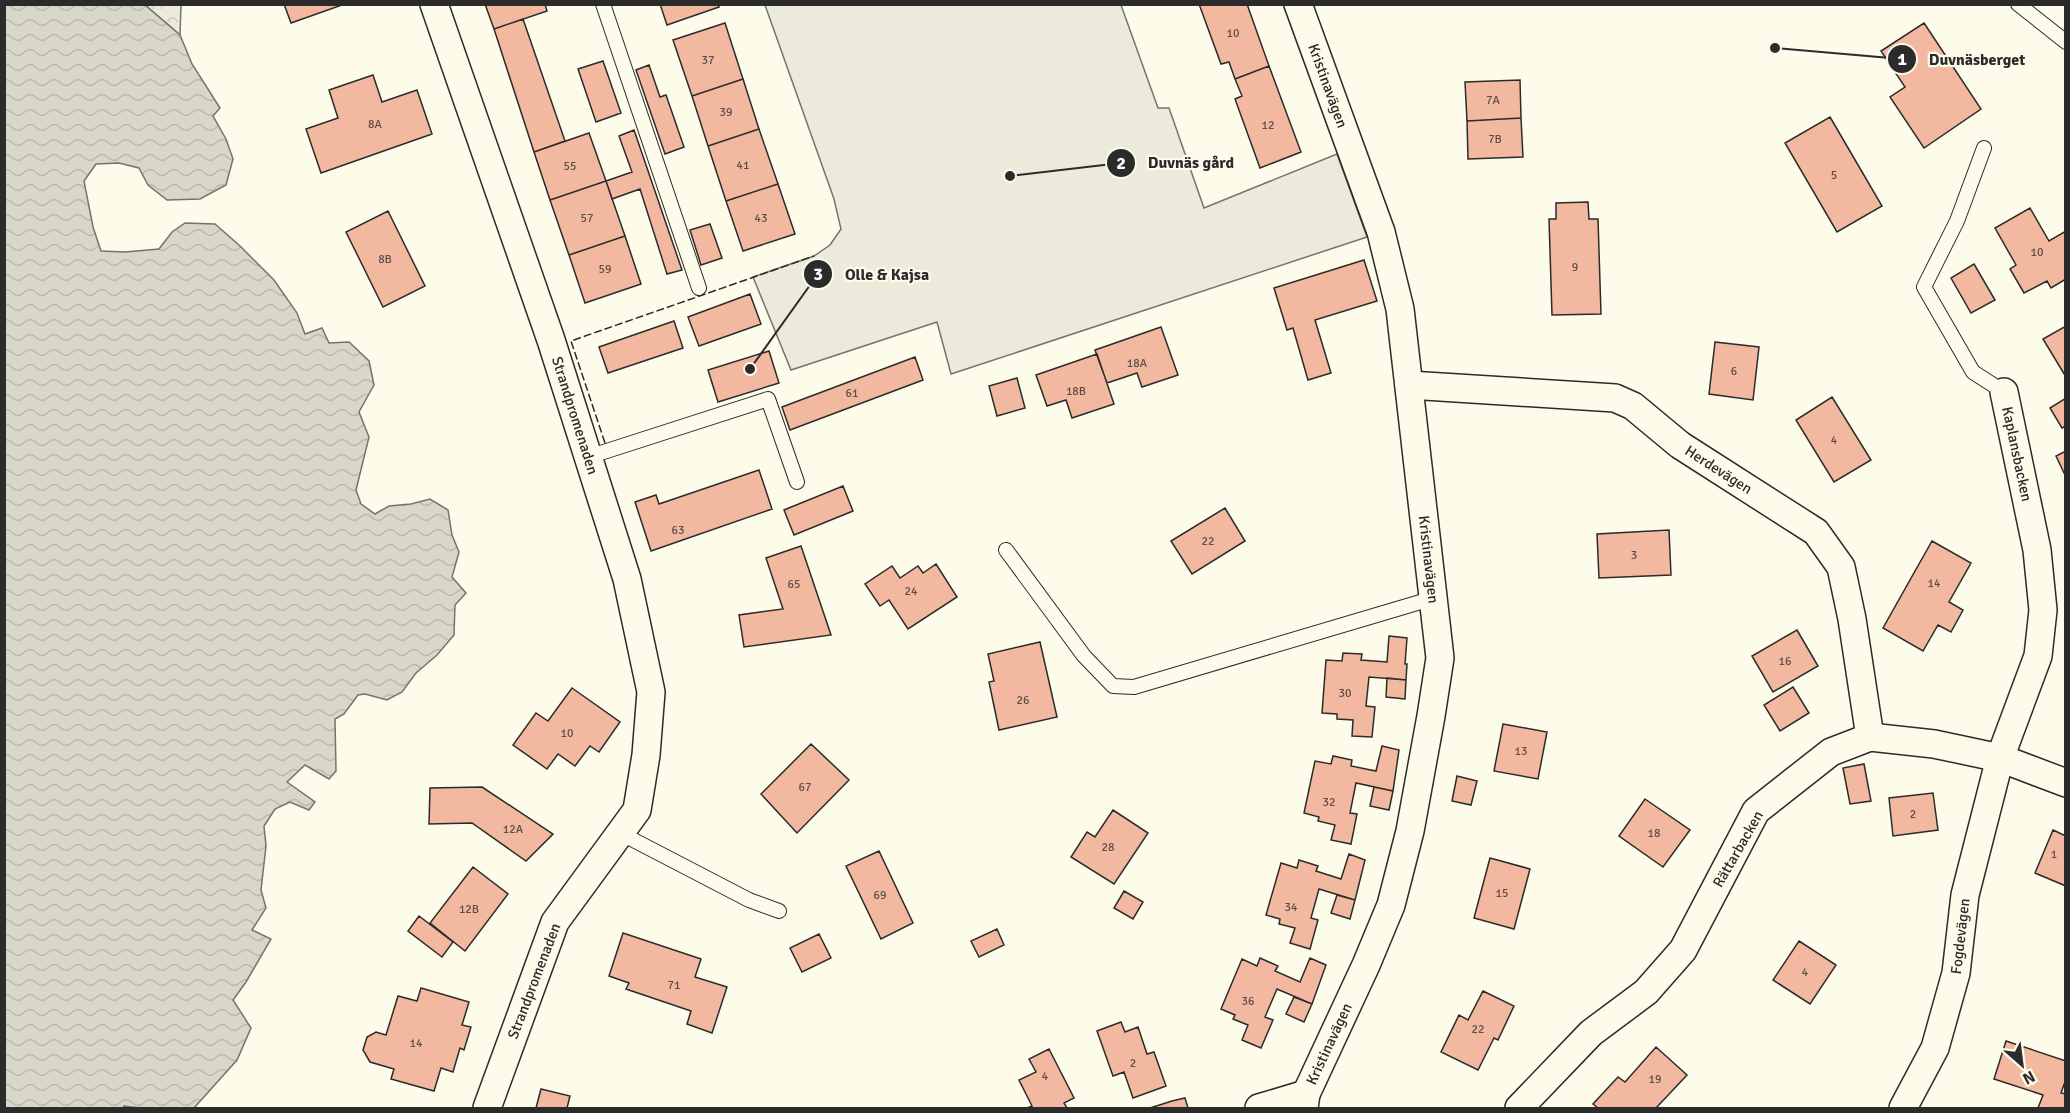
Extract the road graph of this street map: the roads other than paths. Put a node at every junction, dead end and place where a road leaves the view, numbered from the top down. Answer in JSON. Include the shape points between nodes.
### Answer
{"nodes":[{"id":1,"x":434,"y":4,"type":"edge"},
{"id":2,"x":603,"y":4,"type":"edge"},
{"id":3,"x":1298,"y":4,"type":"edge"},
{"id":4,"x":2018,"y":4,"type":"edge"},
{"id":5,"x":2066,"y":42,"type":"edge"},
{"id":6,"x":1984,"y":148,"type":"dead end"},
{"id":7,"x":699,"y":288,"type":"dead end"},
{"id":8,"x":1409,"y":385,"type":"junction"},
{"id":9,"x":2004,"y":393,"type":"joint"},
{"id":10,"x":588,"y":457,"type":"junction"},
{"id":11,"x":797,"y":482,"type":"dead end"},
{"id":12,"x":1006,"y":550,"type":"dead end"},
{"id":13,"x":1434,"y":598,"type":"junction"},
{"id":14,"x":1870,"y":737,"type":"junction"},
{"id":15,"x":2000,"y":758,"type":"junction"},
{"id":16,"x":2066,"y":783,"type":"edge"},
{"id":17,"x":620,"y":833,"type":"junction"},
{"id":18,"x":779,"y":911,"type":"dead end"},
{"id":19,"x":1305,"y":1101,"type":"edge"},
{"id":20,"x":487,"y":1108,"type":"edge"},
{"id":21,"x":1259,"y":1108,"type":"edge"},
{"id":22,"x":1519,"y":1108,"type":"edge"},
{"id":23,"x":1903,"y":1108,"type":"edge"}],
"edges":[{"from":1,"to":10,"type":"street","name":"Strandpromenaden"},
{"from":2,"to":7,"type":"lane"},
{"from":3,"to":8,"type":"street","name":"Kristinavägen","via":[[1381,232],[1400,309]]},
{"from":4,"to":5,"type":"lane"},
{"from":6,"to":9,"type":"lane","name":"Kaplansbacken","via":[[1958,221],[1924,287],[1973,372]]},
{"from":8,"to":13,"type":"street","name":"Kristinavägen"},
{"from":8,"to":14,"type":"street","name":"Herdevägen","via":[[1615,398],[1633,406],[1680,445],[1816,532],[1841,567]]},
{"from":9,"to":15,"type":"street","name":"Kaplansbacken","via":[[2037,550],[2043,610],[2038,656]]},
{"from":10,"to":11,"type":"lane","via":[[768,399]]},
{"from":10,"to":17,"type":"street","name":"Strandpromenaden","via":[[627,579],[651,692],[637,810]]},
{"from":12,"to":13,"type":"lane","via":[[1084,656],[1113,686],[1134,687]]},
{"from":13,"to":19,"type":"street","name":"Kristinavägen","via":[[1440,658],[1410,831],[1391,905]]},
{"from":14,"to":15,"type":"street","name":"Rättarbacken","via":[[1934,744]]},
{"from":14,"to":22,"type":"street","name":"Rättarbacken","via":[[1831,752],[1756,811],[1683,951],[1646,992],[1591,1034]]},
{"from":15,"to":16,"type":"street","name":"Rättarbacken"},
{"from":15,"to":23,"type":"street","name":"Fogdevägen","via":[[1965,895],[1956,973],[1935,1048]]},
{"from":17,"to":18,"type":"lane","via":[[749,900]]},
{"from":17,"to":20,"type":"street","name":"Strandpromenaden","via":[[555,922]]},
{"from":19,"to":21,"type":"street"}]}
